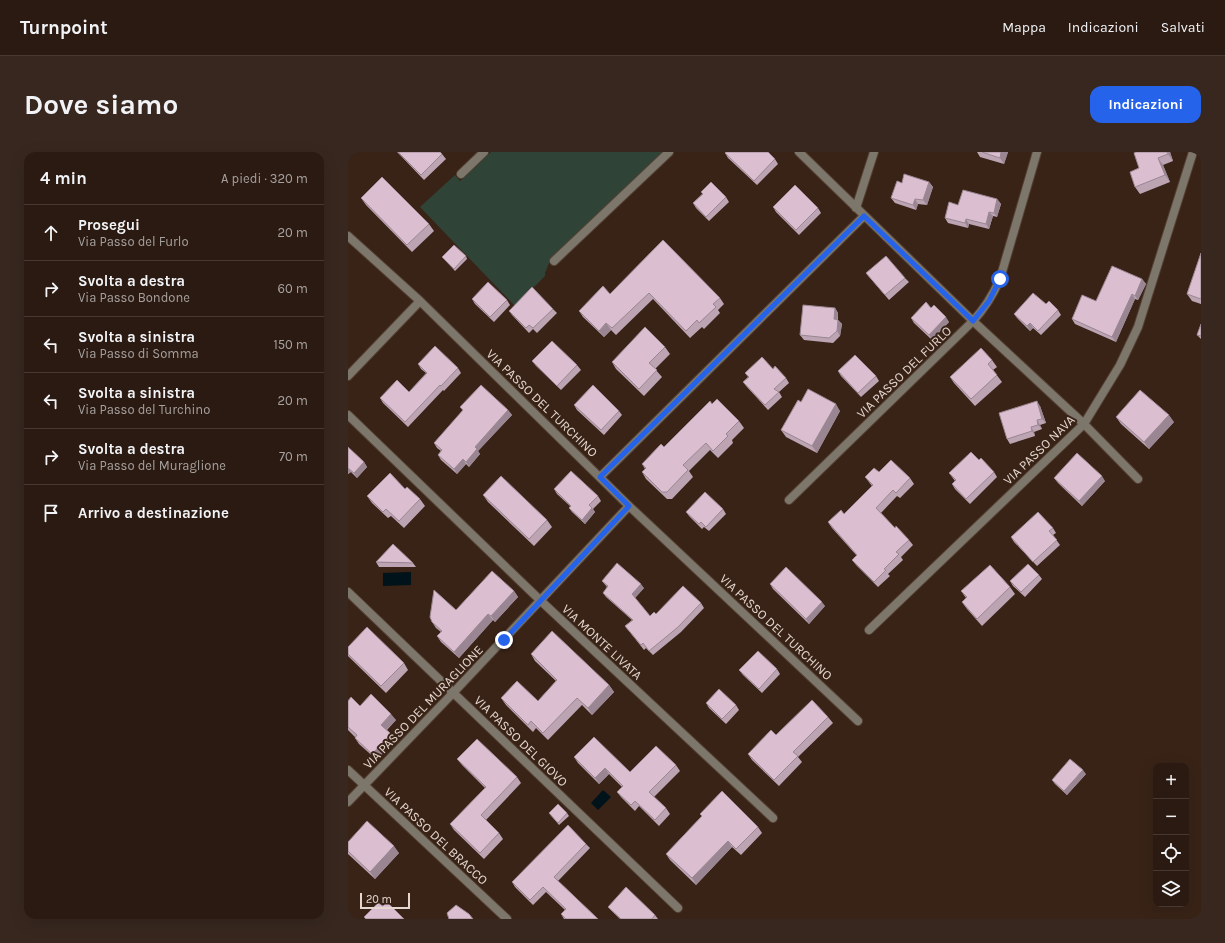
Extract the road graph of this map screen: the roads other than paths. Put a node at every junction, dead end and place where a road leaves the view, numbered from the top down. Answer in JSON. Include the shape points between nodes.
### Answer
{"nodes":[{"id":1,"x":484,"y":152,"type":"edge"},
{"id":2,"x":669,"y":152,"type":"edge"},
{"id":3,"x":799,"y":152,"type":"edge"},
{"id":4,"x":874,"y":152,"type":"edge"},
{"id":5,"x":1037,"y":152,"type":"edge"},
{"id":6,"x":1192,"y":152,"type":"edge"},
{"id":7,"x":461,"y":174,"type":"dead end"},
{"id":8,"x":856,"y":208,"type":"junction"},
{"id":9,"x":864,"y":216,"type":"junction"},
{"id":10,"x":348,"y":236,"type":"edge"},
{"id":11,"x":554,"y":261,"type":"dead end"},
{"id":12,"x":420,"y":301,"type":"junction"},
{"id":13,"x":973,"y":321,"type":"junction"},
{"id":14,"x":348,"y":376,"type":"edge"},
{"id":15,"x":348,"y":415,"type":"edge"},
{"id":16,"x":1084,"y":424,"type":"junction"},
{"id":17,"x":600,"y":477,"type":"junction"},
{"id":18,"x":1138,"y":479,"type":"dead end"},
{"id":19,"x":789,"y":500,"type":"dead end"},
{"id":20,"x":629,"y":506,"type":"junction"},
{"id":21,"x":348,"y":592,"type":"edge"},
{"id":22,"x":541,"y":601,"type":"junction"},
{"id":23,"x":869,"y":630,"type":"dead end"},
{"id":24,"x":453,"y":693,"type":"junction"},
{"id":25,"x":858,"y":721,"type":"dead end"},
{"id":26,"x":348,"y":770,"type":"edge"},
{"id":27,"x":364,"y":785,"type":"junction"},
{"id":28,"x":348,"y":802,"type":"edge"},
{"id":29,"x":773,"y":818,"type":"dead end"},
{"id":30,"x":678,"y":908,"type":"dead end"},
{"id":31,"x":507,"y":919,"type":"edge"}],
"edges":[{"from":1,"to":7,"type":"street"},
{"from":2,"to":11,"type":"street"},
{"from":3,"to":8,"type":"street"},
{"from":4,"to":8,"type":"street"},
{"from":5,"to":13,"type":"street","name":"VIA PASSO DEL FURLO","via":[[1000,279],[989,301]]},
{"from":6,"to":16,"type":"street","name":"VIA PASSO NAVA","via":[[1138,327],[1120,365]]},
{"from":8,"to":9,"type":"street"},
{"from":9,"to":13,"type":"street"},
{"from":9,"to":17,"type":"street"},
{"from":10,"to":12,"type":"street","name":"VIA PASSO DEL TURCHINO"},
{"from":12,"to":14,"type":"street"},
{"from":12,"to":17,"type":"street","name":"VIA PASSO DEL TURCHINO"},
{"from":13,"to":16,"type":"street"},
{"from":13,"to":19,"type":"street","name":"VIA PASSO DEL FURLO"},
{"from":15,"to":22,"type":"street","name":"VIA MONTE LIVATA"},
{"from":16,"to":18,"type":"street"},
{"from":16,"to":23,"type":"street","name":"VIA PASSO NAVA"},
{"from":17,"to":20,"type":"street","name":"VIA PASSO DEL TURCHINO"},
{"from":20,"to":22,"type":"street","name":"VIA PASSO DEL MURAGLIONE"},
{"from":20,"to":25,"type":"street","name":"VIA PASSO DEL TURCHINO"},
{"from":21,"to":24,"type":"street","name":"VIA PASSO DEL GIOVO"},
{"from":22,"to":24,"type":"street","name":"VIA PASSO DEL MURAGLIONE"},
{"from":22,"to":29,"type":"street","name":"VIA MONTE LIVATA"},
{"from":24,"to":27,"type":"street","name":"VIA PASSO DEL MURAGLIONE"},
{"from":24,"to":30,"type":"street","name":"VIA PASSO DEL GIOVO"},
{"from":26,"to":27,"type":"street","name":"VIA PASSO DEL BRACCO"},
{"from":27,"to":28,"type":"street","name":"VIA PASSO DEL MURAGLIONE"},
{"from":27,"to":31,"type":"street","name":"VIA PASSO DEL BRACCO"}]}
